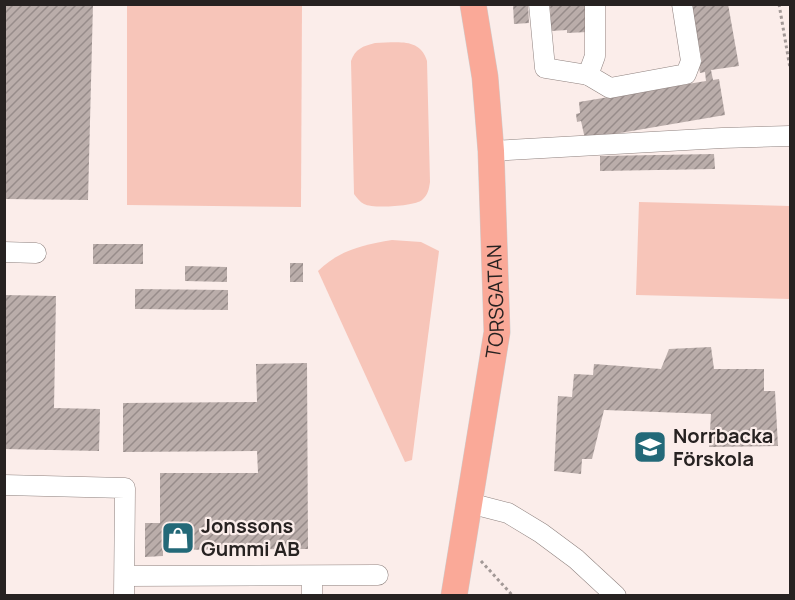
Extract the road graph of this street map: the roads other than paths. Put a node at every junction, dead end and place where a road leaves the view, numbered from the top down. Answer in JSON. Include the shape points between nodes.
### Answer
{"nodes":[{"id":1,"x":473,"y":4,"type":"edge"},
{"id":2,"x":539,"y":4,"type":"edge"},
{"id":3,"x":596,"y":4,"type":"edge"},
{"id":4,"x":682,"y":4,"type":"edge"},
{"id":5,"x":588,"y":75,"type":"junction"},
{"id":6,"x":790,"y":136,"type":"edge"},
{"id":7,"x":491,"y":151,"type":"junction"},
{"id":8,"x":4,"y":252,"type":"edge"},
{"id":9,"x":36,"y":253,"type":"dead end"},
{"id":10,"x":4,"y":485,"type":"edge"},
{"id":11,"x":469,"y":503,"type":"junction"},
{"id":12,"x":312,"y":576,"type":"junction"},
{"id":13,"x":378,"y":576,"type":"dead end"},
{"id":14,"x":125,"y":586,"type":"edge"},
{"id":15,"x":312,"y":596,"type":"edge"},
{"id":16,"x":454,"y":596,"type":"edge"},
{"id":17,"x":616,"y":596,"type":"edge"}],
"edges":[{"from":1,"to":7,"type":"main road","name":"TORSGATAN","via":[[485,77]]},
{"from":2,"to":5,"type":"street","via":[[545,68]]},
{"from":3,"to":5,"type":"street","via":[[595,56]]},
{"from":4,"to":5,"type":"street","via":[[691,61],[686,74],[610,88]]},
{"from":6,"to":7,"type":"street"},
{"from":7,"to":11,"type":"main road","name":"TORSGATAN","via":[[497,332]]},
{"from":8,"to":9,"type":"street"},
{"from":10,"to":14,"type":"street","via":[[125,488]]},
{"from":11,"to":16,"type":"main road","name":"TORSGATAN"},
{"from":11,"to":17,"type":"street","via":[[508,513],[541,533]]},
{"from":12,"to":13,"type":"street"},
{"from":12,"to":14,"type":"street"},
{"from":12,"to":15,"type":"street"}]}
